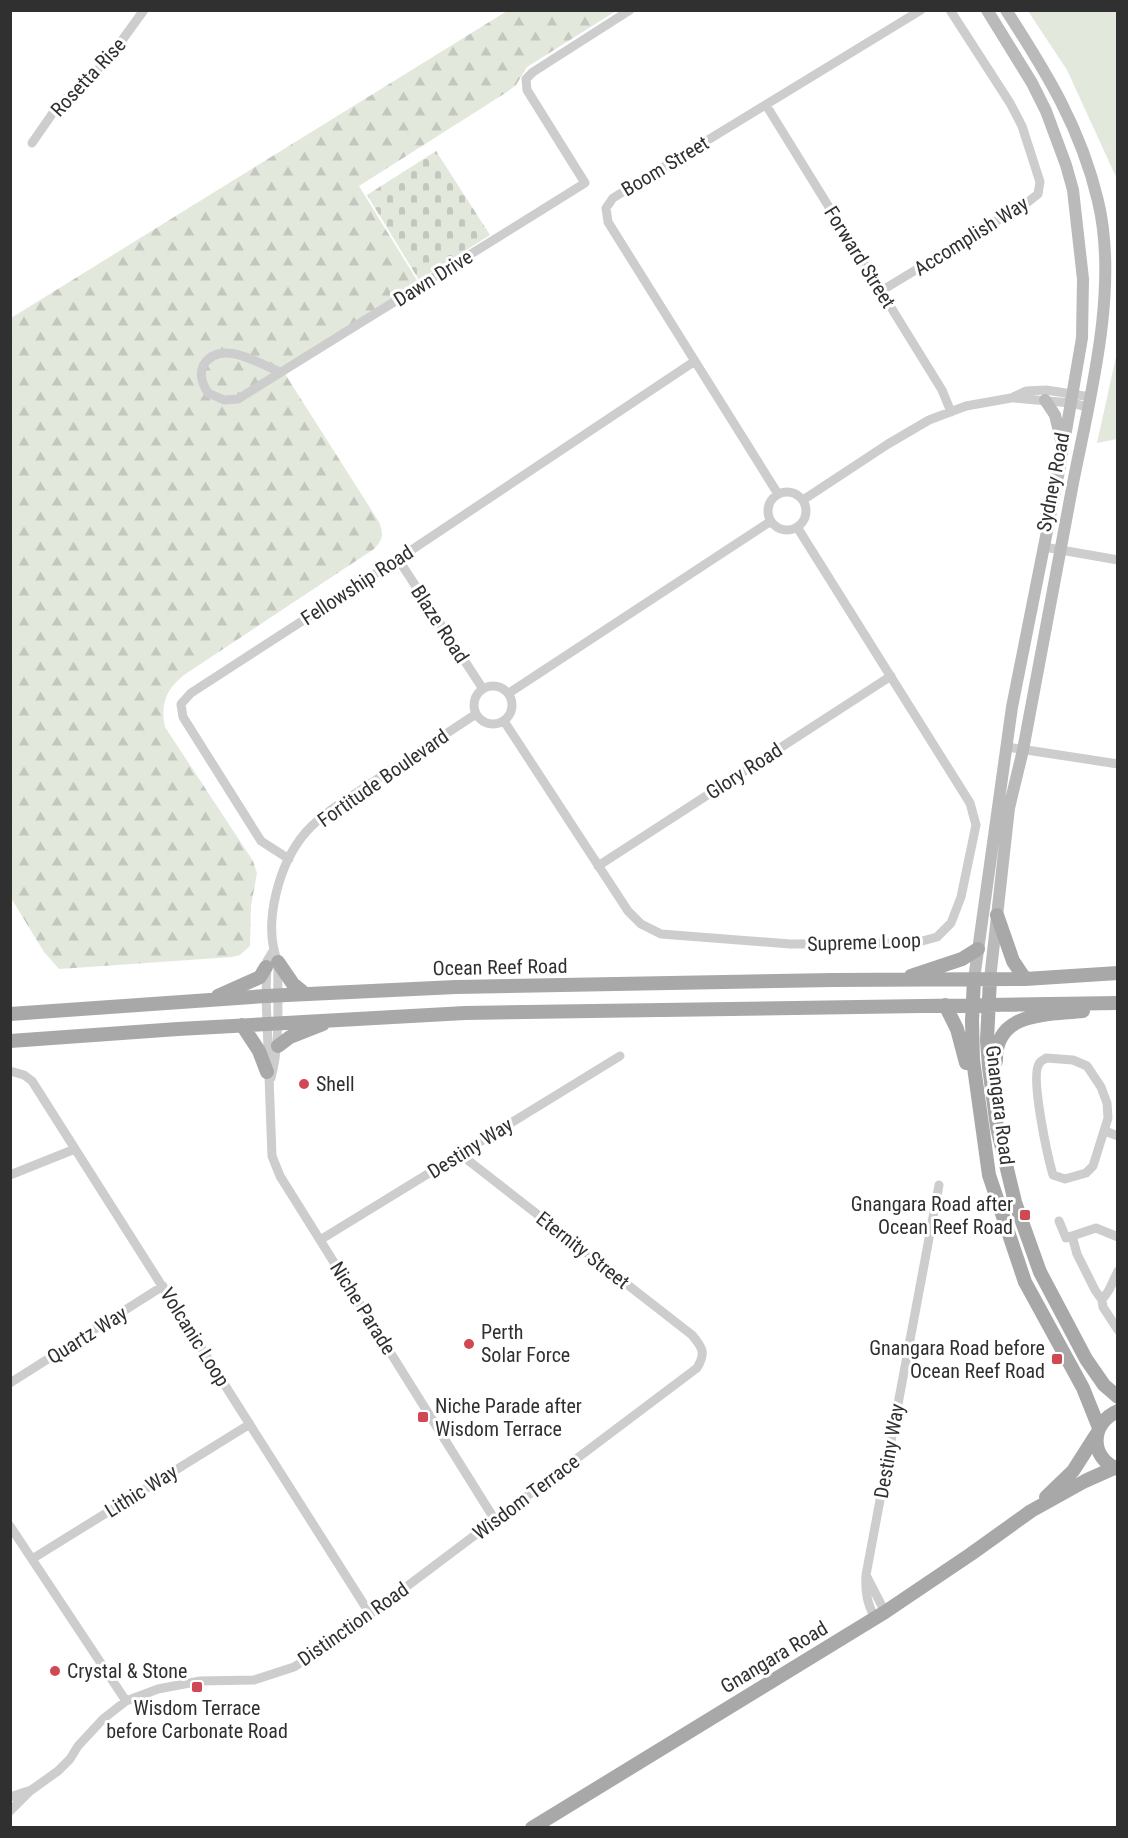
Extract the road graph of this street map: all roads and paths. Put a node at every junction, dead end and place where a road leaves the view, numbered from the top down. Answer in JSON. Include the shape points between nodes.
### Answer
{"nodes":[{"id":1,"x":144,"y":10,"type":"edge"},
{"id":2,"x":630,"y":10,"type":"edge"},
{"id":3,"x":921,"y":10,"type":"edge"},
{"id":4,"x":950,"y":10,"type":"edge"},
{"id":5,"x":987,"y":10,"type":"edge"},
{"id":6,"x":1006,"y":10,"type":"edge"},
{"id":7,"x":766,"y":105,"type":"junction"},
{"id":8,"x":32,"y":143,"type":"dead end"},
{"id":9,"x":881,"y":291,"type":"junction"},
{"id":10,"x":695,"y":361,"type":"junction"},
{"id":11,"x":280,"y":372,"type":"junction"},
{"id":12,"x":1011,"y":398,"type":"junction"},
{"id":13,"x":1072,"y":398,"type":"junction"},
{"id":14,"x":1045,"y":400,"type":"junction"},
{"id":15,"x":1089,"y":402,"type":"junction"},
{"id":16,"x":951,"y":412,"type":"junction"},
{"id":17,"x":1063,"y":448,"type":"junction"},
{"id":18,"x":778,"y":494,"type":"junction"},
{"id":19,"x":803,"y":500,"type":"junction"},
{"id":20,"x":771,"y":521,"type":"junction"},
{"id":21,"x":798,"y":527,"type":"junction"},
{"id":22,"x":1044,"y":547,"type":"junction"},
{"id":23,"x":1060,"y":550,"type":"junction"},
{"id":24,"x":398,"y":559,"type":"junction"},
{"id":25,"x":1118,"y":560,"type":"edge"},
{"id":26,"x":891,"y":676,"type":"junction"},
{"id":27,"x":483,"y":689,"type":"junction"},
{"id":28,"x":509,"y":693,"type":"junction"},
{"id":29,"x":476,"y":714,"type":"junction"},
{"id":30,"x":504,"y":721,"type":"junction"},
{"id":31,"x":1006,"y":747,"type":"junction"},
{"id":32,"x":1023,"y":750,"type":"junction"},
{"id":33,"x":1118,"y":764,"type":"edge"},
{"id":34,"x":289,"y":859,"type":"junction"},
{"id":35,"x":598,"y":866,"type":"junction"},
{"id":36,"x":997,"y":915,"type":"junction"},
{"id":37,"x":978,"y":949,"type":"junction"},
{"id":38,"x":273,"y":960,"type":"junction"},
{"id":39,"x":1118,"y":973,"type":"edge"},
{"id":40,"x":974,"y":979,"type":"junction"},
{"id":41,"x":990,"y":979,"type":"junction"},
{"id":42,"x":1025,"y":979,"type":"junction"},
{"id":43,"x":898,"y":981,"type":"junction"},
{"id":44,"x":304,"y":994,"type":"junction"},
{"id":45,"x":271,"y":996,"type":"junction"},
{"id":46,"x":207,"y":1001,"type":"junction"},
{"id":47,"x":1118,"y":1003,"type":"edge"},
{"id":48,"x":989,"y":1004,"type":"junction"},
{"id":49,"x":945,"y":1005,"type":"junction"},
{"id":50,"x":973,"y":1005,"type":"junction"},
{"id":51,"x":10,"y":1014,"type":"edge"},
{"id":52,"x":333,"y":1020,"type":"junction"},
{"id":53,"x":272,"y":1024,"type":"junction"},
{"id":54,"x":242,"y":1025,"type":"junction"},
{"id":55,"x":10,"y":1041,"type":"edge"},
{"id":56,"x":278,"y":1046,"type":"junction"},
{"id":57,"x":620,"y":1056,"type":"dead end"},
{"id":58,"x":10,"y":1071,"type":"edge"},
{"id":59,"x":268,"y":1078,"type":"junction"},
{"id":60,"x":975,"y":1088,"type":"junction"},
{"id":61,"x":997,"y":1126,"type":"junction"},
{"id":62,"x":1105,"y":1131,"type":"junction"},
{"id":63,"x":1118,"y":1136,"type":"edge"},
{"id":64,"x":75,"y":1149,"type":"junction"},
{"id":65,"x":460,"y":1154,"type":"junction"},
{"id":66,"x":10,"y":1175,"type":"edge"},
{"id":67,"x":939,"y":1185,"type":"dead end"},
{"id":68,"x":1059,"y":1221,"type":"dead end"},
{"id":69,"x":1072,"y":1236,"type":"junction"},
{"id":70,"x":1118,"y":1237,"type":"edge"},
{"id":71,"x":320,"y":1240,"type":"junction"},
{"id":72,"x":1118,"y":1271,"type":"edge"},
{"id":73,"x":163,"y":1286,"type":"junction"},
{"id":74,"x":1102,"y":1300,"type":"junction"},
{"id":75,"x":1118,"y":1330,"type":"edge"},
{"id":76,"x":703,"y":1351,"type":"joint"},
{"id":77,"x":10,"y":1383,"type":"edge"},
{"id":78,"x":1118,"y":1397,"type":"edge"},
{"id":79,"x":1118,"y":1412,"type":"edge"},
{"id":80,"x":250,"y":1424,"type":"junction"},
{"id":81,"x":1097,"y":1431,"type":"junction"},
{"id":82,"x":1116,"y":1469,"type":"edge"},
{"id":83,"x":1031,"y":1511,"type":"junction"},
{"id":84,"x":495,"y":1520,"type":"junction"},
{"id":85,"x":10,"y":1526,"type":"edge"},
{"id":86,"x":32,"y":1559,"type":"junction"},
{"id":87,"x":426,"y":1572,"type":"joint"},
{"id":88,"x":370,"y":1614,"type":"junction"},
{"id":89,"x":880,"y":1615,"type":"junction"},
{"id":90,"x":126,"y":1701,"type":"junction"},
{"id":91,"x":30,"y":1791,"type":"junction"},
{"id":92,"x":10,"y":1797,"type":"edge"},
{"id":93,"x":10,"y":1811,"type":"edge"},
{"id":94,"x":532,"y":1827,"type":"edge"}],
"edges":[{"from":1,"to":8,"type":"street","name":"Rosetta Rise","via":[[107,61],[57,107]]},
{"from":2,"to":11,"type":"street","name":"Dawn Drive","via":[[526,79],[527,90],[585,183]]},
{"from":3,"to":7,"type":"street","name":"Boom Street"},
{"from":4,"to":9,"type":"street","name":"Accomplish Way","via":[[1018,118],[1040,182],[1038,194]]},
{"from":5,"to":13,"type":"street","name":"Sydney Road","via":[[1046,111],[1073,190],[1083,279],[1082,338]]},
{"from":6,"to":15,"type":"street","name":"Sydney Road","via":[[1071,119],[1099,203],[1104,272]]},
{"from":7,"to":9,"type":"street","name":"Forward Street"},
{"from":7,"to":10,"type":"street","name":"Boom Street","via":[[613,198],[606,208],[608,222]]},
{"from":9,"to":16,"type":"street","name":"Forward Street","via":[[942,390]]},
{"from":10,"to":18,"type":"street","name":"Boom Street"},
{"from":10,"to":24,"type":"street","name":"Fellowship Road"},
{"from":11,"to":11,"type":"street","name":"Dawn Drive","via":[[238,399],[224,400],[208,393],[201,372],[204,364],[218,354],[229,353]]},
{"from":12,"to":13,"type":"street","via":[[1046,390]]},
{"from":12,"to":14,"type":"street"},
{"from":12,"to":16,"type":"street"},
{"from":13,"to":14,"type":"street"},
{"from":13,"to":15,"type":"street"},
{"from":13,"to":17,"type":"street","name":"Sydney Road"},
{"from":14,"to":17,"type":"street","via":[[1055,415]]},
{"from":15,"to":23,"type":"street","name":"Sydney Road"},
{"from":16,"to":19,"type":"street","via":[[929,420]]},
{"from":17,"to":22,"type":"street","name":"Sydney Road"},
{"from":18,"to":19,"type":"street","via":[[792,492]]},
{"from":18,"to":20,"type":"street","via":[[768,508]]},
{"from":19,"to":21,"type":"street","via":[[805,518]]},
{"from":20,"to":21,"type":"street","via":[[786,530]]},
{"from":20,"to":28,"type":"street"},
{"from":21,"to":26,"type":"street","name":"Supreme Loop"},
{"from":22,"to":23,"type":"street"},
{"from":22,"to":31,"type":"street","name":"Sydney Road"},
{"from":23,"to":25,"type":"street"},
{"from":23,"to":32,"type":"street","name":"Sydney Road"},
{"from":24,"to":27,"type":"street","name":"Blaze Road"},
{"from":24,"to":34,"type":"street","name":"Fellowship Road","via":[[191,693],[181,704],[183,717],[261,841]]},
{"from":26,"to":35,"type":"street","name":"Glory Road"},
{"from":26,"to":35,"type":"street","name":"Supreme Loop","via":[[970,803],[976,825],[961,897],[951,923],[937,937],[915,943],[790,945],[661,934],[641,924],[628,911]]},
{"from":27,"to":28,"type":"street","via":[[498,686]]},
{"from":27,"to":29,"type":"street","via":[[474,702]]},
{"from":28,"to":30,"type":"street","via":[[512,711]]},
{"from":29,"to":30,"type":"street","via":[[492,724]]},
{"from":29,"to":34,"type":"street","name":"Fortitude Boulevard","via":[[333,809],[305,833]]},
{"from":30,"to":35,"type":"street","name":"Supreme Loop"},
{"from":31,"to":32,"type":"street"},
{"from":31,"to":37,"type":"street","name":"Sydney Road"},
{"from":32,"to":33,"type":"street"},
{"from":32,"to":36,"type":"street","name":"Sydney Road","via":[[1009,808]]},
{"from":34,"to":38,"type":"street","name":"Fortitude Boulevard","via":[[273,909]]},
{"from":36,"to":41,"type":"street","name":"Sydney Road"},
{"from":36,"to":42,"type":"main road","via":[[1013,961]]},
{"from":37,"to":40,"type":"street","name":"Sydney Road"},
{"from":37,"to":43,"type":"main road","via":[[962,959]]},
{"from":38,"to":44,"type":"main road"},
{"from":38,"to":45,"type":"street","name":"Fortitude Boulevard"},
{"from":38,"to":46,"type":"main road","via":[[255,980]]},
{"from":39,"to":42,"type":"main road"},
{"from":40,"to":41,"type":"main road","name":"Ocean Reef Road"},
{"from":40,"to":43,"type":"main road","name":"Ocean Reef Road"},
{"from":40,"to":50,"type":"main road","name":"Gnangara Road"},
{"from":41,"to":42,"type":"main road"},
{"from":41,"to":48,"type":"main road","name":"Gnangara Road"},
{"from":43,"to":44,"type":"main road","name":"Ocean Reef Road","via":[[456,987]]},
{"from":44,"to":45,"type":"main road","name":"Ocean Reef Road"},
{"from":45,"to":46,"type":"main road","name":"Ocean Reef Road"},
{"from":45,"to":53,"type":"street","name":"Niche Parade"},
{"from":46,"to":51,"type":"main road","name":"Ocean Reef Road"},
{"from":47,"to":48,"type":"main road"},
{"from":47,"to":61,"type":"main road","via":[[1044,1015],[1009,1026],[995,1049]]},
{"from":48,"to":50,"type":"main road"},
{"from":48,"to":61,"type":"main road","name":"Gnangara Road","via":[[988,1067]]},
{"from":49,"to":50,"type":"main road"},
{"from":49,"to":52,"type":"main road","via":[[487,1012]]},
{"from":49,"to":60,"type":"main road","via":[[957,1029]]},
{"from":50,"to":60,"type":"main road","name":"Gnangara Road"},
{"from":52,"to":53,"type":"main road"},
{"from":52,"to":56,"type":"main road","via":[[290,1037]]},
{"from":53,"to":54,"type":"main road"},
{"from":53,"to":56,"type":"street","name":"Niche Parade"},
{"from":53,"to":59,"type":"street","name":"Niche Parade"},
{"from":54,"to":55,"type":"main road"},
{"from":54,"to":59,"type":"main road","via":[[259,1051]]},
{"from":56,"to":59,"type":"street","name":"Niche Parade"},
{"from":57,"to":65,"type":"street","name":"Destiny Way"},
{"from":58,"to":64,"type":"street","name":"Volcanic Loop","via":[[32,1081]]},
{"from":59,"to":71,"type":"street","name":"Niche Parade","via":[[272,1156]]},
{"from":60,"to":81,"type":"main road","name":"Gnangara Road","via":[[989,1175],[1025,1282],[1083,1388]]},
{"from":61,"to":78,"type":"main road","name":"Gnangara Road","via":[[1015,1202],[1040,1272],[1086,1359]]},
{"from":62,"to":62,"type":"street","via":[[1107,1103],[1087,1066],[1072,1060],[1046,1058],[1039,1064],[1038,1097],[1053,1175],[1065,1179],[1086,1173],[1093,1166]]},
{"from":62,"to":63,"type":"street"},
{"from":64,"to":66,"type":"street"},
{"from":64,"to":73,"type":"street","name":"Volcanic Loop"},
{"from":65,"to":71,"type":"street","name":"Destiny Way"},
{"from":65,"to":76,"type":"street","name":"Eternity Street","via":[[692,1335]]},
{"from":67,"to":89,"type":"street","name":"Destiny Way","via":[[866,1575]]},
{"from":68,"to":69,"type":"street","via":[[1066,1238]]},
{"from":69,"to":70,"type":"street","via":[[1096,1228]]},
{"from":69,"to":74,"type":"street","via":[[1077,1254]]},
{"from":71,"to":84,"type":"street","name":"Niche Parade"},
{"from":72,"to":74,"type":"street"},
{"from":73,"to":77,"type":"street","name":"Quartz Way"},
{"from":73,"to":80,"type":"street","name":"Volcanic Loop"},
{"from":74,"to":75,"type":"street"},
{"from":76,"to":84,"type":"street","name":"Wisdom Terrace","via":[[697,1368]]},
{"from":79,"to":81,"type":"main road","via":[[1109,1415]]},
{"from":80,"to":86,"type":"street","name":"Lithic Way"},
{"from":80,"to":88,"type":"street","name":"Volcanic Loop"},
{"from":81,"to":82,"type":"main road","via":[[1098,1451]]},
{"from":81,"to":83,"type":"main road","name":"Gnangara Road","via":[[1073,1471]]},
{"from":82,"to":83,"type":"main road","name":"Gnangara Road","via":[[1085,1480]]},
{"from":83,"to":89,"type":"main road","name":"Gnangara Road"},
{"from":84,"to":87,"type":"street","name":"Wisdom Terrace"},
{"from":85,"to":86,"type":"street"},
{"from":86,"to":90,"type":"street"},
{"from":87,"to":88,"type":"street","name":"Distinction Road"},
{"from":88,"to":90,"type":"street","name":"Distinction Road","via":[[294,1667],[254,1680],[200,1682],[158,1689]]},
{"from":89,"to":94,"type":"main road","name":"Gnangara Road"},
{"from":90,"to":91,"type":"street","name":"Distinction Road","via":[[103,1719],[64,1765]]},
{"from":91,"to":92,"type":"street","name":"Distinction Road"},
{"from":91,"to":93,"type":"street","name":"Distinction Road"}]}
